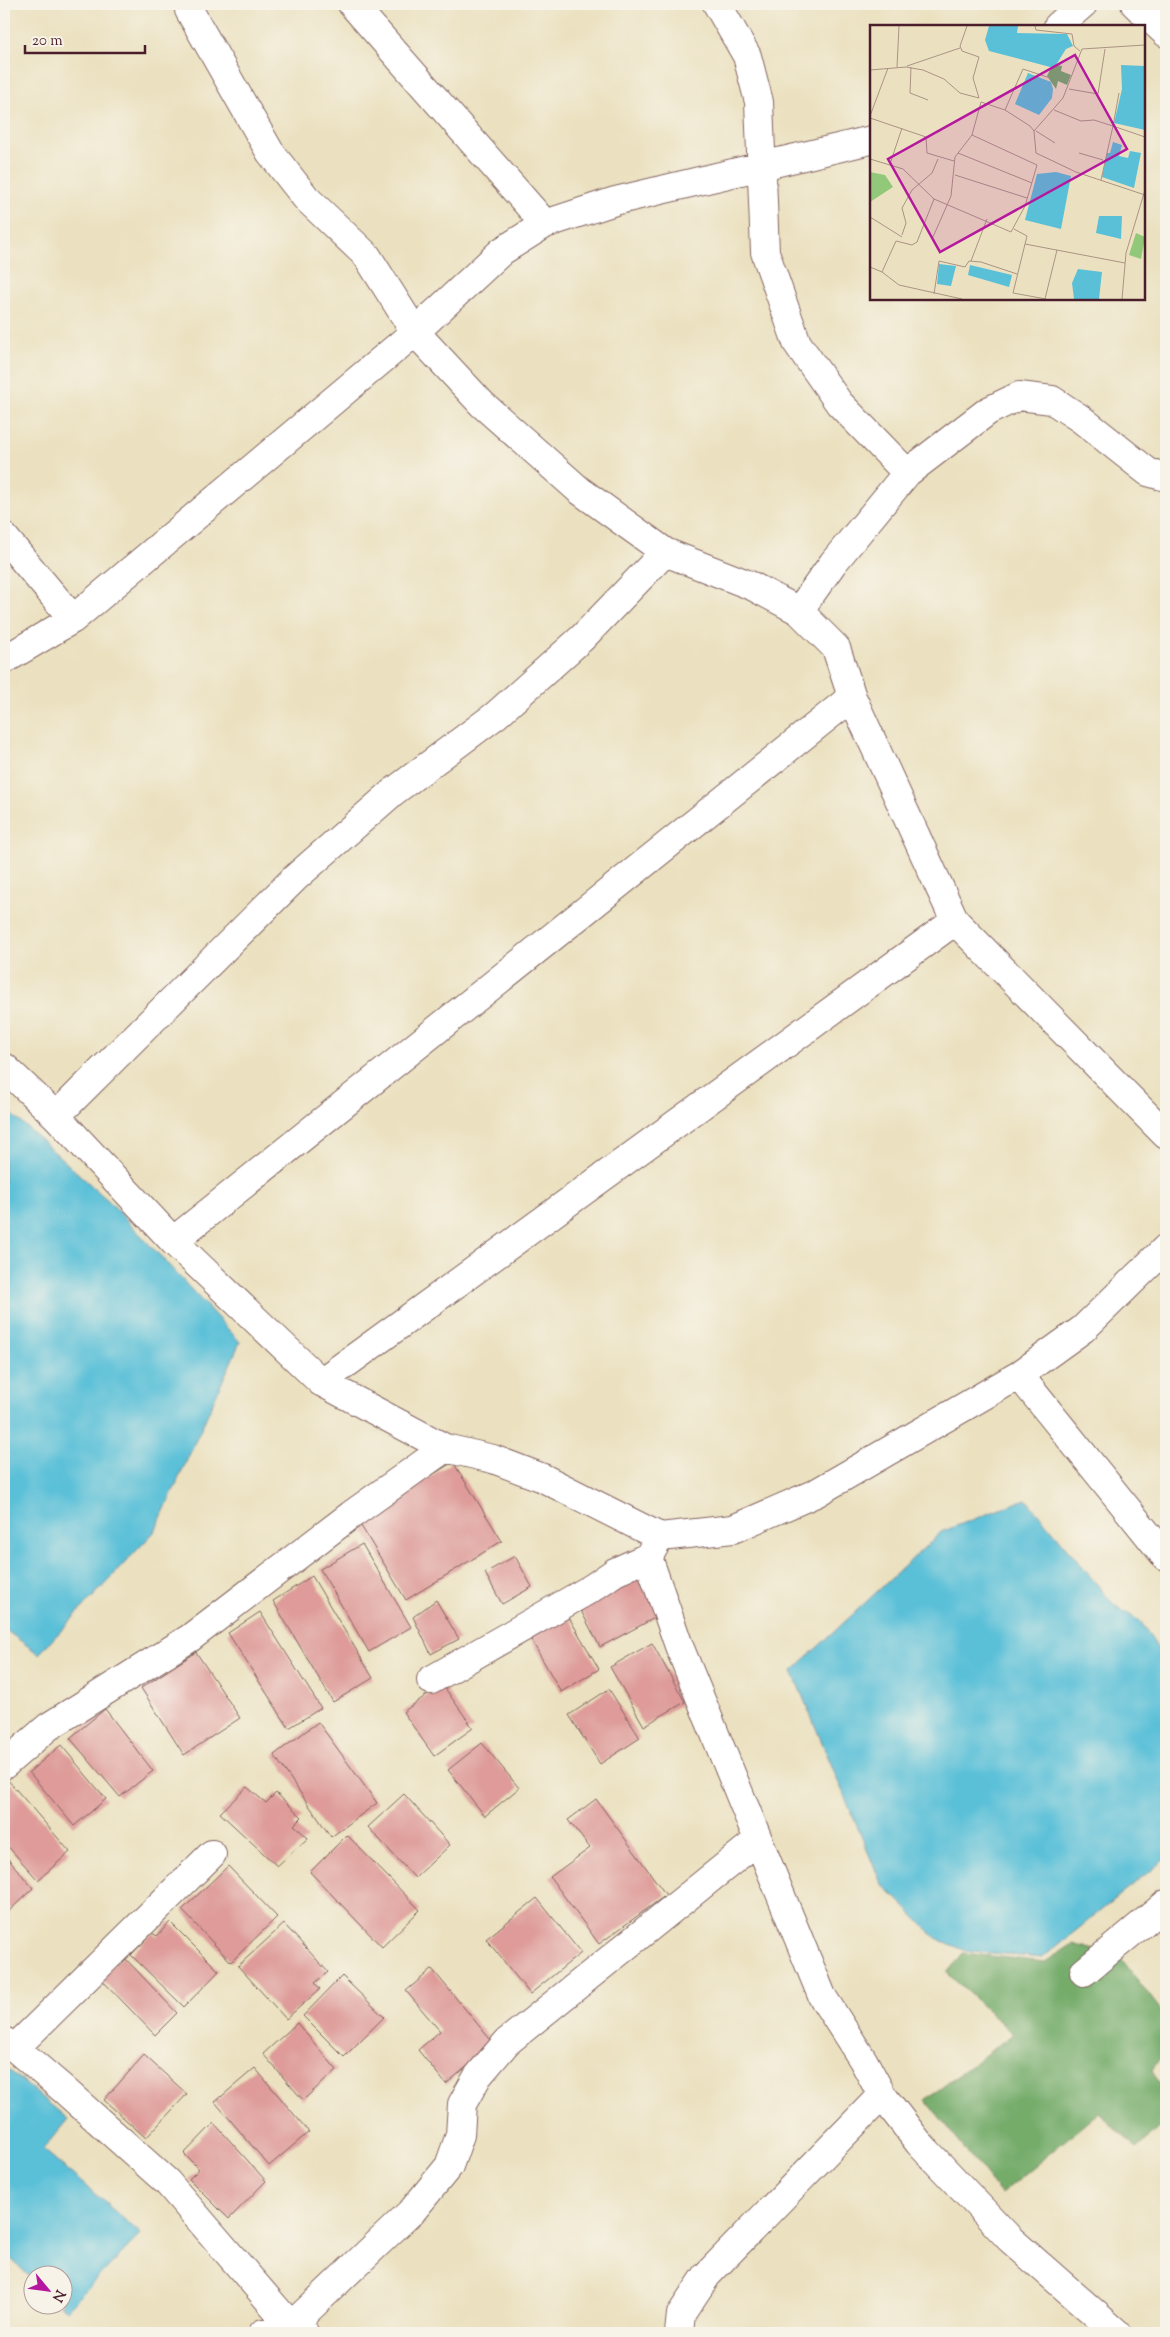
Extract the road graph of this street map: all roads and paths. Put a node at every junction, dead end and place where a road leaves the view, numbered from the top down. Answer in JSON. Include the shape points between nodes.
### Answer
{"nodes":[{"id":1,"x":352,"y":4,"type":"edge"},
{"id":2,"x":717,"y":4,"type":"edge"},
{"id":3,"x":1083,"y":4,"type":"edge"},
{"id":4,"x":1135,"y":4,"type":"edge"},
{"id":5,"x":189,"y":10,"type":"dead end"},
{"id":6,"x":1059,"y":25,"type":"edge"},
{"id":7,"x":1166,"y":33,"type":"edge"},
{"id":8,"x":870,"y":140,"type":"edge"},
{"id":9,"x":761,"y":166,"type":"junction"},
{"id":10,"x":544,"y":224,"type":"junction"},
{"id":11,"x":415,"y":332,"type":"junction"},
{"id":12,"x":907,"y":473,"type":"junction"},
{"id":13,"x":1166,"y":477,"type":"edge"},
{"id":14,"x":4,"y":537,"type":"edge"},
{"id":15,"x":665,"y":552,"type":"junction"},
{"id":16,"x":798,"y":611,"type":"junction"},
{"id":17,"x":73,"y":619,"type":"junction"},
{"id":18,"x":4,"y":660,"type":"edge"},
{"id":19,"x":852,"y":697,"type":"junction"},
{"id":20,"x":954,"y":921,"type":"junction"},
{"id":21,"x":4,"y":1067,"type":"edge"},
{"id":22,"x":56,"y":1116,"type":"junction"},
{"id":23,"x":1166,"y":1134,"type":"edge"},
{"id":24,"x":173,"y":1240,"type":"junction"},
{"id":25,"x":1166,"y":1248,"type":"edge"},
{"id":26,"x":1019,"y":1375,"type":"junction"},
{"id":27,"x":321,"y":1382,"type":"junction"},
{"id":28,"x":445,"y":1448,"type":"junction"},
{"id":29,"x":654,"y":1547,"type":"junction"},
{"id":30,"x":1166,"y":1557,"type":"edge"},
{"id":31,"x":431,"y":1680,"type":"dead end"},
{"id":32,"x":4,"y":1765,"type":"edge"},
{"id":33,"x":758,"y":1840,"type":"junction"},
{"id":34,"x":212,"y":1854,"type":"dead end"},
{"id":35,"x":1166,"y":1904,"type":"edge"},
{"id":36,"x":1084,"y":1972,"type":"dead end"},
{"id":37,"x":10,"y":2044,"type":"edge"},
{"id":38,"x":882,"y":2096,"type":"junction"},
{"id":39,"x":299,"y":2330,"type":"edge"},
{"id":40,"x":263,"y":2333,"type":"edge"},
{"id":41,"x":679,"y":2333,"type":"edge"},
{"id":42,"x":1117,"y":2333,"type":"edge"}],
"edges":[{"from":1,"to":10,"type":"street"},
{"from":2,"to":9,"type":"street","via":[[750,66],[759,102]]},
{"from":3,"to":6,"type":"street"},
{"from":4,"to":7,"type":"street"},
{"from":5,"to":11,"type":"street","via":[[270,152],[306,198],[367,256]]},
{"from":8,"to":9,"type":"street"},
{"from":9,"to":10,"type":"street","via":[[615,201]]},
{"from":9,"to":12,"type":"street","via":[[765,252],[797,343],[839,403]]},
{"from":10,"to":11,"type":"street","via":[[502,252]]},
{"from":11,"to":15,"type":"street","via":[[482,404],[579,490]]},
{"from":11,"to":17,"type":"street"},
{"from":12,"to":13,"type":"street","via":[[988,411],[1019,396],[1052,400],[1148,472]]},
{"from":12,"to":16,"type":"street"},
{"from":14,"to":17,"type":"street"},
{"from":15,"to":16,"type":"street","via":[[752,586]]},
{"from":15,"to":22,"type":"street","via":[[582,638],[496,715],[393,792],[294,878]]},
{"from":16,"to":19,"type":"street","via":[[836,648]]},
{"from":17,"to":18,"type":"street"},
{"from":19,"to":20,"type":"street"},
{"from":19,"to":24,"type":"street"},
{"from":20,"to":23,"type":"street"},
{"from":20,"to":27,"type":"street"},
{"from":21,"to":22,"type":"street"},
{"from":22,"to":24,"type":"street"},
{"from":24,"to":27,"type":"street"},
{"from":25,"to":26,"type":"street","via":[[1083,1329]]},
{"from":26,"to":29,"type":"street","via":[[816,1493],[733,1529]]},
{"from":26,"to":30,"type":"street"},
{"from":27,"to":28,"type":"street"},
{"from":28,"to":29,"type":"street","via":[[493,1459],[544,1478]]},
{"from":28,"to":32,"type":"street","via":[[190,1638],[48,1727]]},
{"from":29,"to":31,"type":"street","via":[[592,1588]]},
{"from":29,"to":33,"type":"street","via":[[679,1646]]},
{"from":33,"to":38,"type":"street","via":[[822,1996]]},
{"from":33,"to":39,"type":"street","via":[[508,2042],[478,2076],[462,2104],[460,2135],[449,2166],[413,2210]]},
{"from":34,"to":37,"type":"street"},
{"from":35,"to":36,"type":"street"},
{"from":37,"to":39,"type":"street","via":[[167,2182]]},
{"from":38,"to":41,"type":"street","via":[[707,2275],[681,2314]]},
{"from":38,"to":42,"type":"street","via":[[919,2143],[1010,2239]]},
{"from":39,"to":40,"type":"street"}]}
